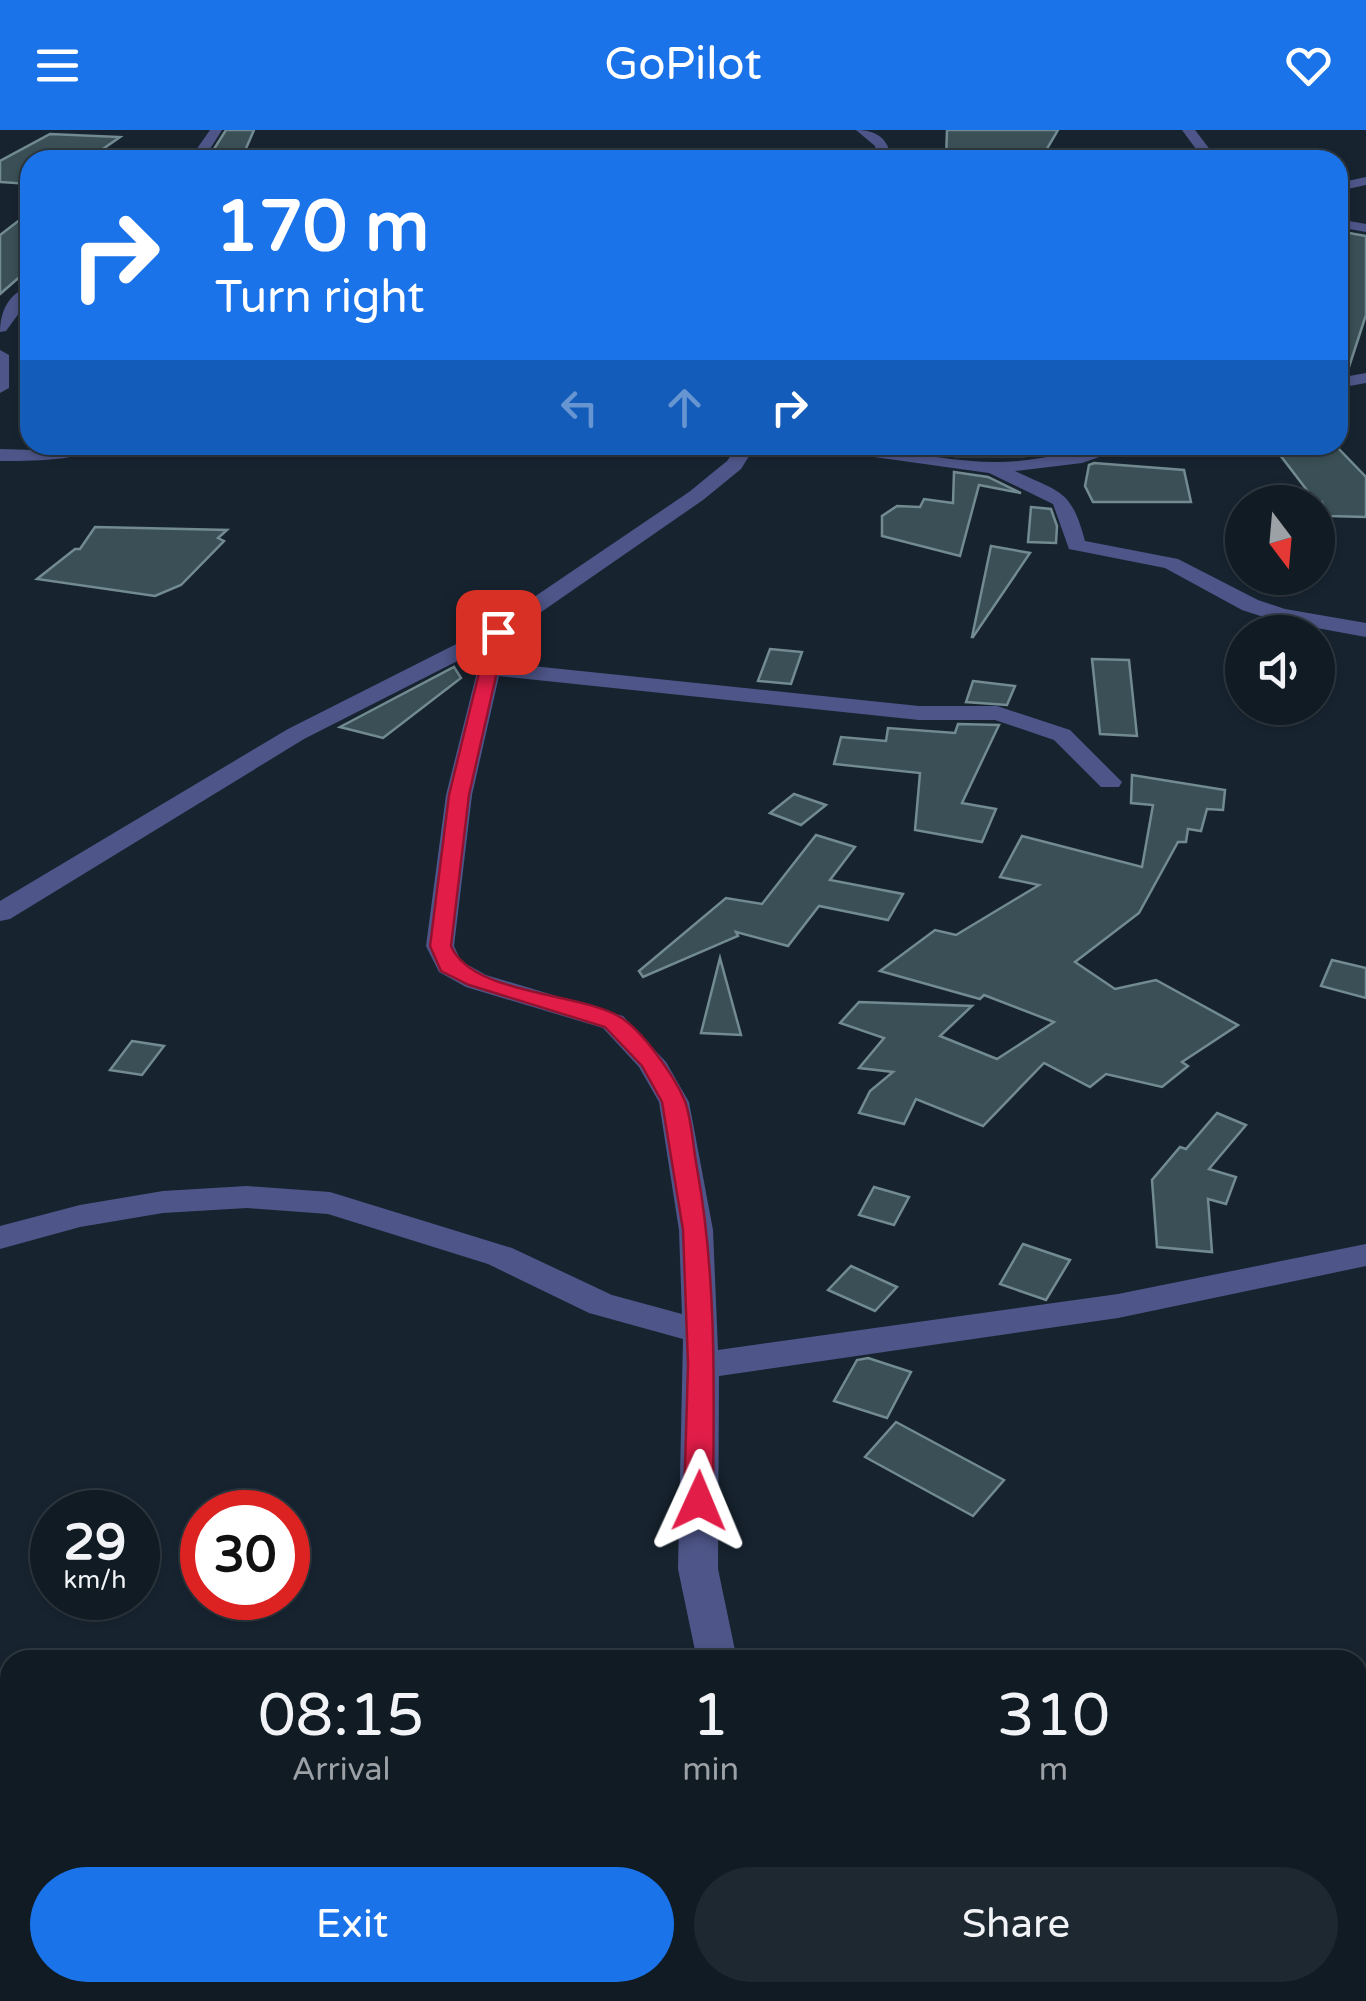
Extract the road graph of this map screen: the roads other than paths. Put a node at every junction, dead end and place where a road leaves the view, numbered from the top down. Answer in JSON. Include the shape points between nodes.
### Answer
{"nodes":[{"id":1,"x":862,"y":130,"type":"edge"},
{"id":2,"x":1188,"y":130,"type":"edge"},
{"id":3,"x":882,"y":150,"type":"edge"},
{"id":4,"x":1203,"y":150,"type":"edge"},
{"id":5,"x":20,"y":301,"type":"edge"},
{"id":6,"x":0,"y":327,"type":"edge"},
{"id":7,"x":0,"y":355,"type":"edge"},
{"id":8,"x":0,"y":388,"type":"edge"},
{"id":9,"x":0,"y":455,"type":"edge"},
{"id":10,"x":40,"y":455,"type":"edge"},
{"id":11,"x":740,"y":455,"type":"edge"},
{"id":12,"x":902,"y":455,"type":"edge"},
{"id":13,"x":1089,"y":455,"type":"edge"},
{"id":14,"x":994,"y":468,"type":"junction"},
{"id":15,"x":1366,"y":630,"type":"edge"},
{"id":16,"x":498,"y":632,"type":"junction"},
{"id":17,"x":489,"y":668,"type":"junction"},
{"id":18,"x":1110,"y":782,"type":"dead end"},
{"id":19,"x":0,"y":912,"type":"edge"},
{"id":20,"x":0,"y":1238,"type":"edge"},
{"id":21,"x":1366,"y":1256,"type":"edge"},
{"id":22,"x":700,"y":1348,"type":"junction"},
{"id":23,"x":715,"y":1650,"type":"edge"}],
"edges":[{"from":1,"to":3,"type":"street"},
{"from":2,"to":4,"type":"street"},
{"from":5,"to":6,"type":"street"},
{"from":7,"to":8,"type":"street"},
{"from":9,"to":10,"type":"street"},
{"from":11,"to":16,"type":"street","via":[[696,496]]},
{"from":12,"to":14,"type":"street"},
{"from":13,"to":14,"type":"street"},
{"from":14,"to":15,"type":"street","via":[[1060,500],[1076,545],[1171,564],[1281,615]]},
{"from":16,"to":17,"type":"street"},
{"from":16,"to":19,"type":"street","via":[[296,734]]},
{"from":17,"to":18,"type":"street","via":[[919,714],[997,712],[1062,735]]},
{"from":17,"to":22,"type":"street","via":[[459,795],[440,946],[449,966],[476,981],[612,1022],[651,1062],[674,1102],[696,1230]]},
{"from":20,"to":22,"type":"street","via":[[59,1218],[198,1200],[330,1203],[483,1250]]},
{"from":21,"to":22,"type":"street","via":[[1254,1283],[965,1331]]},
{"from":22,"to":23,"type":"street","via":[[698,1569]]}]}
